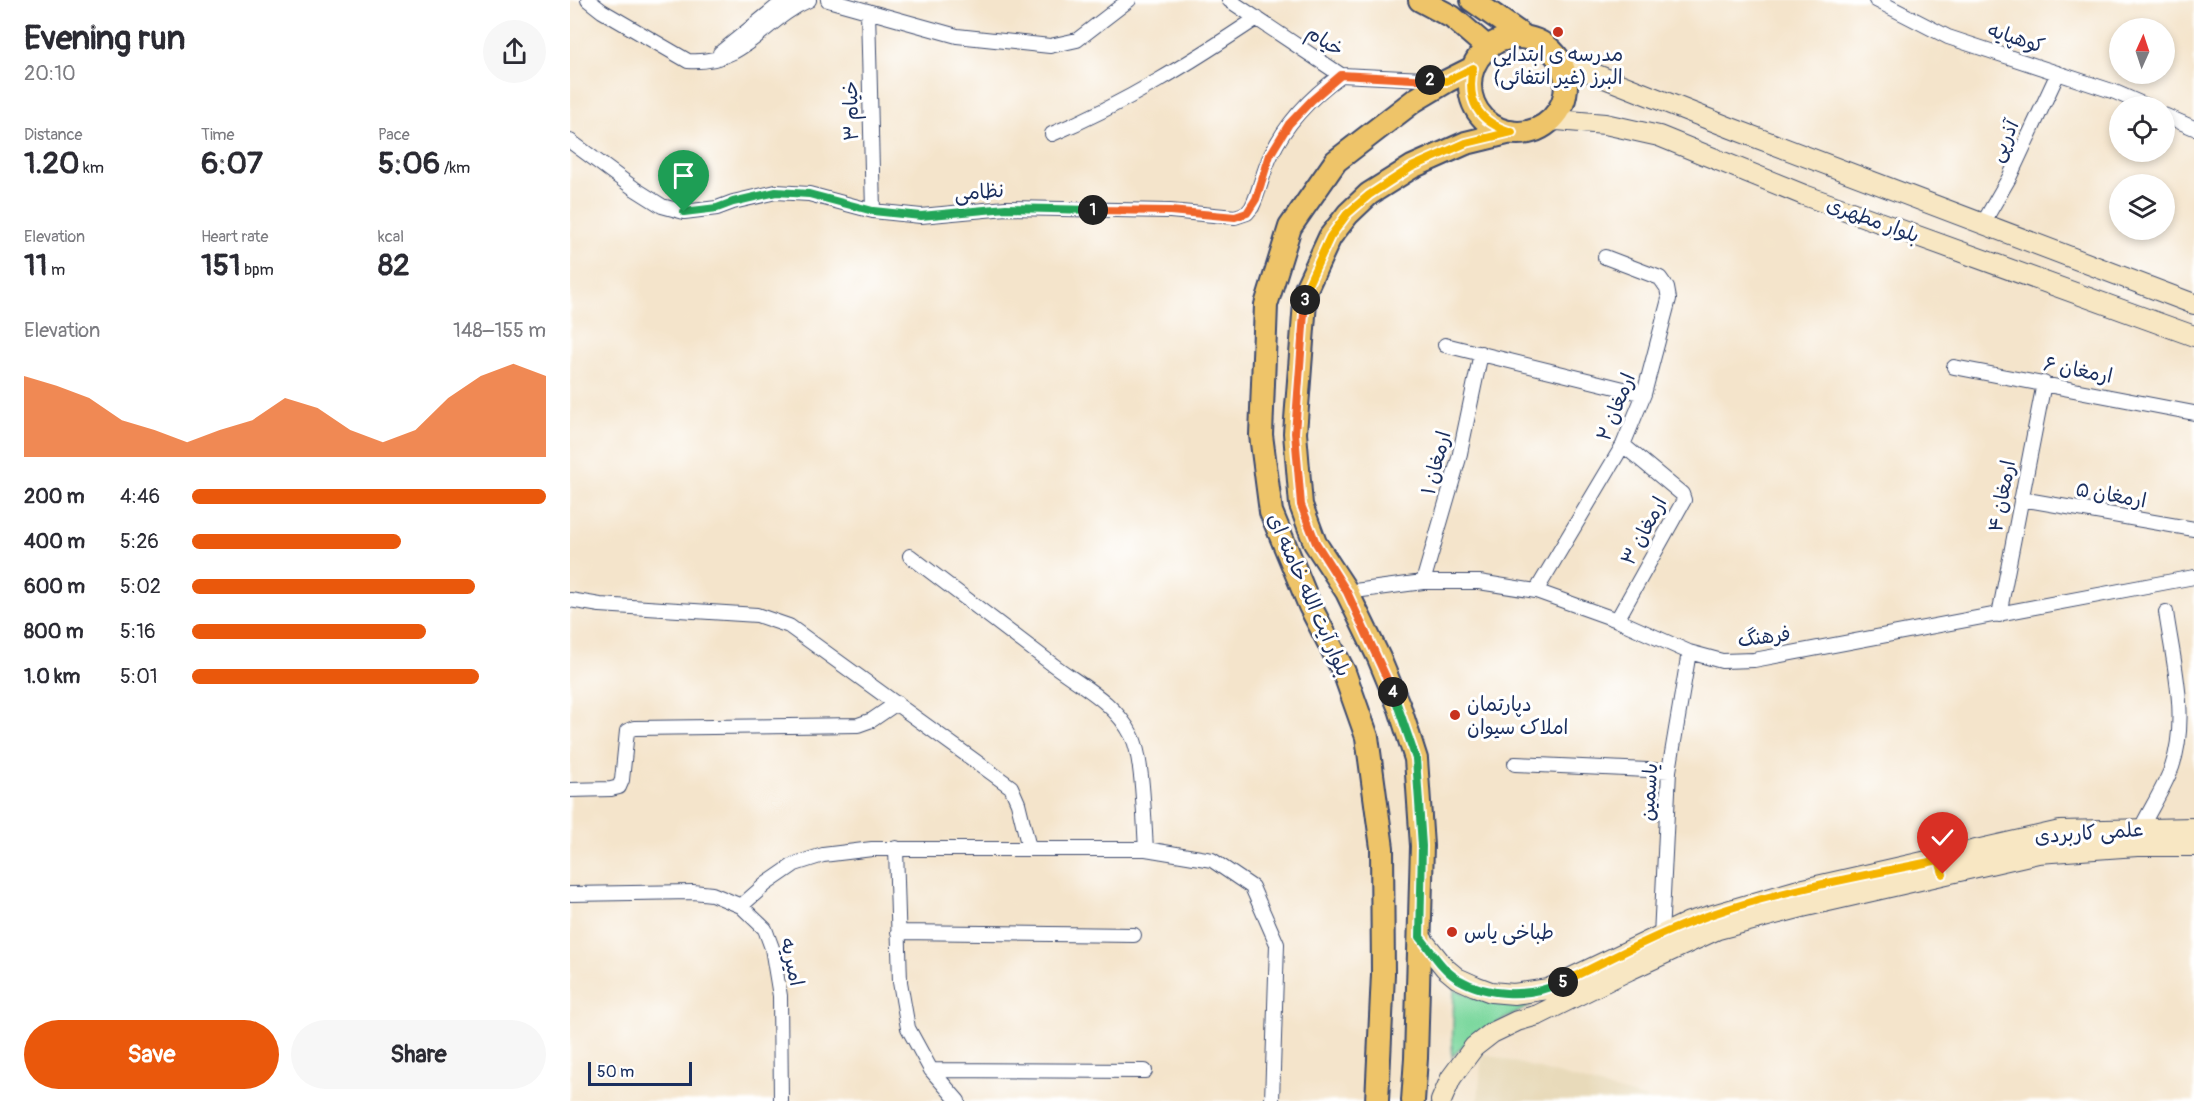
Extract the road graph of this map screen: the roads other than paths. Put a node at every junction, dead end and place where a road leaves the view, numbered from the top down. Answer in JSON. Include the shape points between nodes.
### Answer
{"nodes":[{"id":1,"x":588,"y":0,"type":"edge"},
{"id":2,"x":785,"y":0,"type":"edge"},
{"id":3,"x":809,"y":0,"type":"edge"},
{"id":4,"x":828,"y":0,"type":"edge"},
{"id":5,"x":1130,"y":0,"type":"edge"},
{"id":6,"x":1229,"y":0,"type":"edge"},
{"id":7,"x":1420,"y":0,"type":"edge"},
{"id":8,"x":1472,"y":0,"type":"edge"},
{"id":9,"x":1876,"y":0,"type":"edge"},
{"id":10,"x":868,"y":11,"type":"junction"},
{"id":11,"x":1257,"y":18,"type":"junction"},
{"id":12,"x":1526,"y":38,"type":"junction"},
{"id":13,"x":1488,"y":48,"type":"junction"},
{"id":14,"x":1559,"y":60,"type":"junction"},
{"id":15,"x":709,"y":61,"type":"junction"},
{"id":16,"x":1473,"y":68,"type":"junction"},
{"id":17,"x":2058,"y":73,"type":"junction"},
{"id":18,"x":1341,"y":75,"type":"junction"},
{"id":19,"x":1447,"y":81,"type":"junction"},
{"id":20,"x":2124,"y":96,"type":"edge"},
{"id":21,"x":2175,"y":120,"type":"edge"},
{"id":22,"x":1549,"y":122,"type":"junction"},
{"id":23,"x":2194,"y":128,"type":"edge"},
{"id":24,"x":1512,"y":132,"type":"junction"},
{"id":25,"x":1052,"y":134,"type":"dead end"},
{"id":26,"x":570,"y":141,"type":"edge"},
{"id":27,"x":873,"y":211,"type":"junction"},
{"id":28,"x":1982,"y":225,"type":"junction"},
{"id":29,"x":1605,"y":257,"type":"dead end"},
{"id":30,"x":2194,"y":304,"type":"edge"},
{"id":31,"x":2194,"y":336,"type":"edge"},
{"id":32,"x":1445,"y":345,"type":"dead end"},
{"id":33,"x":1480,"y":353,"type":"junction"},
{"id":34,"x":1954,"y":367,"type":"dead end"},
{"id":35,"x":2044,"y":383,"type":"junction"},
{"id":36,"x":1644,"y":394,"type":"junction"},
{"id":37,"x":2194,"y":413,"type":"edge"},
{"id":38,"x":1623,"y":445,"type":"junction"},
{"id":39,"x":2021,"y":499,"type":"junction"},
{"id":40,"x":2194,"y":529,"type":"edge"},
{"id":41,"x":910,"y":556,"type":"dead end"},
{"id":42,"x":2194,"y":577,"type":"edge"},
{"id":43,"x":1423,"y":582,"type":"junction"},
{"id":44,"x":1536,"y":591,"type":"junction"},
{"id":45,"x":1347,"y":592,"type":"junction"},
{"id":46,"x":570,"y":600,"type":"edge"},
{"id":47,"x":2166,"y":612,"type":"dead end"},
{"id":48,"x":1999,"y":615,"type":"junction"},
{"id":49,"x":1617,"y":620,"type":"junction"},
{"id":50,"x":1689,"y":652,"type":"junction"},
{"id":51,"x":897,"y":703,"type":"junction"},
{"id":52,"x":1515,"y":764,"type":"dead end"},
{"id":53,"x":1669,"y":771,"type":"junction"},
{"id":54,"x":570,"y":790,"type":"edge"},
{"id":55,"x":2194,"y":828,"type":"edge"},
{"id":56,"x":2139,"y":837,"type":"junction"},
{"id":57,"x":2194,"y":846,"type":"edge"},
{"id":58,"x":896,"y":848,"type":"junction"},
{"id":59,"x":1029,"y":848,"type":"junction"},
{"id":60,"x":1146,"y":849,"type":"junction"},
{"id":61,"x":570,"y":894,"type":"edge"},
{"id":62,"x":1798,"y":899,"type":"junction"},
{"id":63,"x":741,"y":906,"type":"junction"},
{"id":64,"x":898,"y":932,"type":"junction"},
{"id":65,"x":1134,"y":935,"type":"dead end"},
{"id":66,"x":1661,"y":936,"type":"junction"},
{"id":67,"x":1420,"y":937,"type":"junction"},
{"id":68,"x":931,"y":1070,"type":"junction"},
{"id":69,"x":1145,"y":1071,"type":"dead end"},
{"id":70,"x":781,"y":1101,"type":"edge"},
{"id":71,"x":958,"y":1101,"type":"edge"},
{"id":72,"x":1272,"y":1101,"type":"edge"},
{"id":73,"x":1377,"y":1101,"type":"edge"},
{"id":74,"x":1413,"y":1101,"type":"edge"},
{"id":75,"x":1441,"y":1101,"type":"edge"}],
"edges":[{"from":1,"to":15,"type":"street","via":[[688,61]]},
{"from":2,"to":15,"type":"street"},
{"from":3,"to":15,"type":"street","via":[[739,50]]},
{"from":4,"to":10,"type":"street"},
{"from":5,"to":10,"type":"street","via":[[1077,40],[1050,46],[957,36]]},
{"from":6,"to":11,"type":"street","name":"خیام"},
{"from":7,"to":13,"type":"main road","via":[[1452,17]]},
{"from":8,"to":12,"type":"main road"},
{"from":9,"to":17,"type":"street","name":"کوهپایه","via":[[1948,37]]},
{"from":10,"to":27,"type":"street","name":"خیام ۳"},
{"from":11,"to":18,"type":"street","name":"خیام"},
{"from":11,"to":25,"type":"street","via":[[1196,59]]},
{"from":12,"to":13,"type":"main road","via":[[1506,39]]},
{"from":12,"to":14,"type":"main road","via":[[1545,46]]},
{"from":13,"to":16,"type":"main road"},
{"from":14,"to":22,"type":"main road","via":[[1565,93],[1558,112]]},
{"from":14,"to":28,"type":"street","name":"بلوار مطهری"},
{"from":16,"to":19,"type":"main road","name":"بلوار آیت الله خامنه ای"},
{"from":16,"to":24,"type":"main road","via":[[1470,82],[1477,109],[1498,128]]},
{"from":17,"to":20,"type":"street","name":"کوهپایه"},
{"from":17,"to":28,"type":"street","name":"آذرپی","via":[[2009,178]]},
{"from":18,"to":19,"type":"street","name":"خیام"},
{"from":18,"to":27,"type":"street","name":"نظامی","via":[[1289,124],[1270,155],[1252,207],[1235,217],[1170,211],[1006,208],[921,216]]},
{"from":19,"to":73,"type":"main road","name":"بلوار آیت الله خامنه ای","via":[[1336,161],[1290,227],[1266,306],[1261,435],[1271,512],[1310,606],[1344,672],[1367,737],[1382,848],[1383,974]]},
{"from":21,"to":23,"type":"street"},
{"from":22,"to":24,"type":"main road","via":[[1531,131]]},
{"from":22,"to":31,"type":"street","name":"بلوار مطهری","via":[[1605,124],[1659,136],[1804,195]]},
{"from":24,"to":45,"type":"main road","name":"بلوار آیت الله خامنه ای","via":[[1466,143],[1412,167],[1369,195],[1347,214],[1330,237],[1306,289],[1295,433],[1301,505],[1316,543]]},
{"from":26,"to":27,"type":"street","name":"نظامی","via":[[662,206],[684,212],[717,208],[776,192],[809,194]]},
{"from":28,"to":30,"type":"street","name":"بلوار مطهری"},
{"from":29,"to":36,"type":"street","name":"ارمغان ۲","via":[[1660,278],[1667,288],[1669,299]]},
{"from":32,"to":33,"type":"street"},
{"from":33,"to":36,"type":"street"},
{"from":33,"to":43,"type":"street","name":"ارمغان ۱","via":[[1459,458]]},
{"from":34,"to":35,"type":"street","name":"ارمغان ۶"},
{"from":35,"to":37,"type":"street","name":"ارمغان ۶"},
{"from":35,"to":39,"type":"street","name":"ارمغان ۴"},
{"from":36,"to":38,"type":"street","name":"ارمغان ۲"},
{"from":38,"to":44,"type":"street","name":"ارمغان ۲"},
{"from":38,"to":49,"type":"street","name":"ارمغان ۳","via":[[1682,494],[1684,500]]},
{"from":39,"to":40,"type":"street","name":"ارمغان ۵"},
{"from":39,"to":48,"type":"street","name":"ارمغان ۴"},
{"from":41,"to":60,"type":"street","via":[[1097,694],[1123,720],[1134,737],[1138,754]]},
{"from":42,"to":48,"type":"street","name":"فرهنگ"},
{"from":43,"to":44,"type":"street","name":"فرهنگ","via":[[1479,582]]},
{"from":43,"to":45,"type":"street","name":"فرهنگ"},
{"from":44,"to":49,"type":"street","name":"فرهنگ"},
{"from":45,"to":67,"type":"main road","name":"بلوار آیت الله خامنه ای","via":[[1387,678],[1416,759],[1422,846]]},
{"from":46,"to":51,"type":"street","via":[[770,618],[789,626]]},
{"from":47,"to":56,"type":"street","via":[[2180,709],[2178,742],[2172,767]]},
{"from":48,"to":50,"type":"street","name":"فرهنگ","via":[[1754,660],[1722,661]]},
{"from":49,"to":50,"type":"street","name":"فرهنگ"},
{"from":50,"to":53,"type":"street","name":"یاسمین"},
{"from":51,"to":54,"type":"street","via":[[858,725],[634,728],[627,731],[619,787]]},
{"from":51,"to":59,"type":"street","via":[[1011,787]]},
{"from":52,"to":53,"type":"street"},
{"from":53,"to":66,"type":"street","name":"یاسمین"},
{"from":55,"to":56,"type":"street","name":"علمی کاربردی"},
{"from":56,"to":57,"type":"street","name":"علمی کاربردی"},
{"from":56,"to":62,"type":"street","name":"علمی کاربردی","via":[[1941,867]]},
{"from":58,"to":59,"type":"street"},
{"from":58,"to":63,"type":"street","via":[[823,855],[795,864]]},
{"from":58,"to":64,"type":"street"},
{"from":59,"to":60,"type":"street"},
{"from":60,"to":72,"type":"street","via":[[1212,860],[1252,887],[1276,944]]},
{"from":61,"to":63,"type":"street","name":"امیریه","via":[[693,892],[712,894]]},
{"from":62,"to":66,"type":"street","name":"علمی کاربردی","via":[[1711,915]]},
{"from":62,"to":75,"type":"street","name":"علمی کاربردی","via":[[1703,935],[1539,1015],[1492,1033],[1474,1047],[1451,1078]]},
{"from":63,"to":70,"type":"street","name":"امیریه","via":[[765,929],[772,948],[780,996]]},
{"from":64,"to":65,"type":"street"},
{"from":64,"to":68,"type":"street","via":[[900,981],[908,1028]]},
{"from":66,"to":67,"type":"street","name":"علمی کاربردی","via":[[1548,989],[1514,994],[1491,992],[1457,978]]},
{"from":67,"to":74,"type":"main road","name":"بلوار آیت الله خامنه ای"},
{"from":68,"to":69,"type":"street"},
{"from":68,"to":71,"type":"street"}]}
